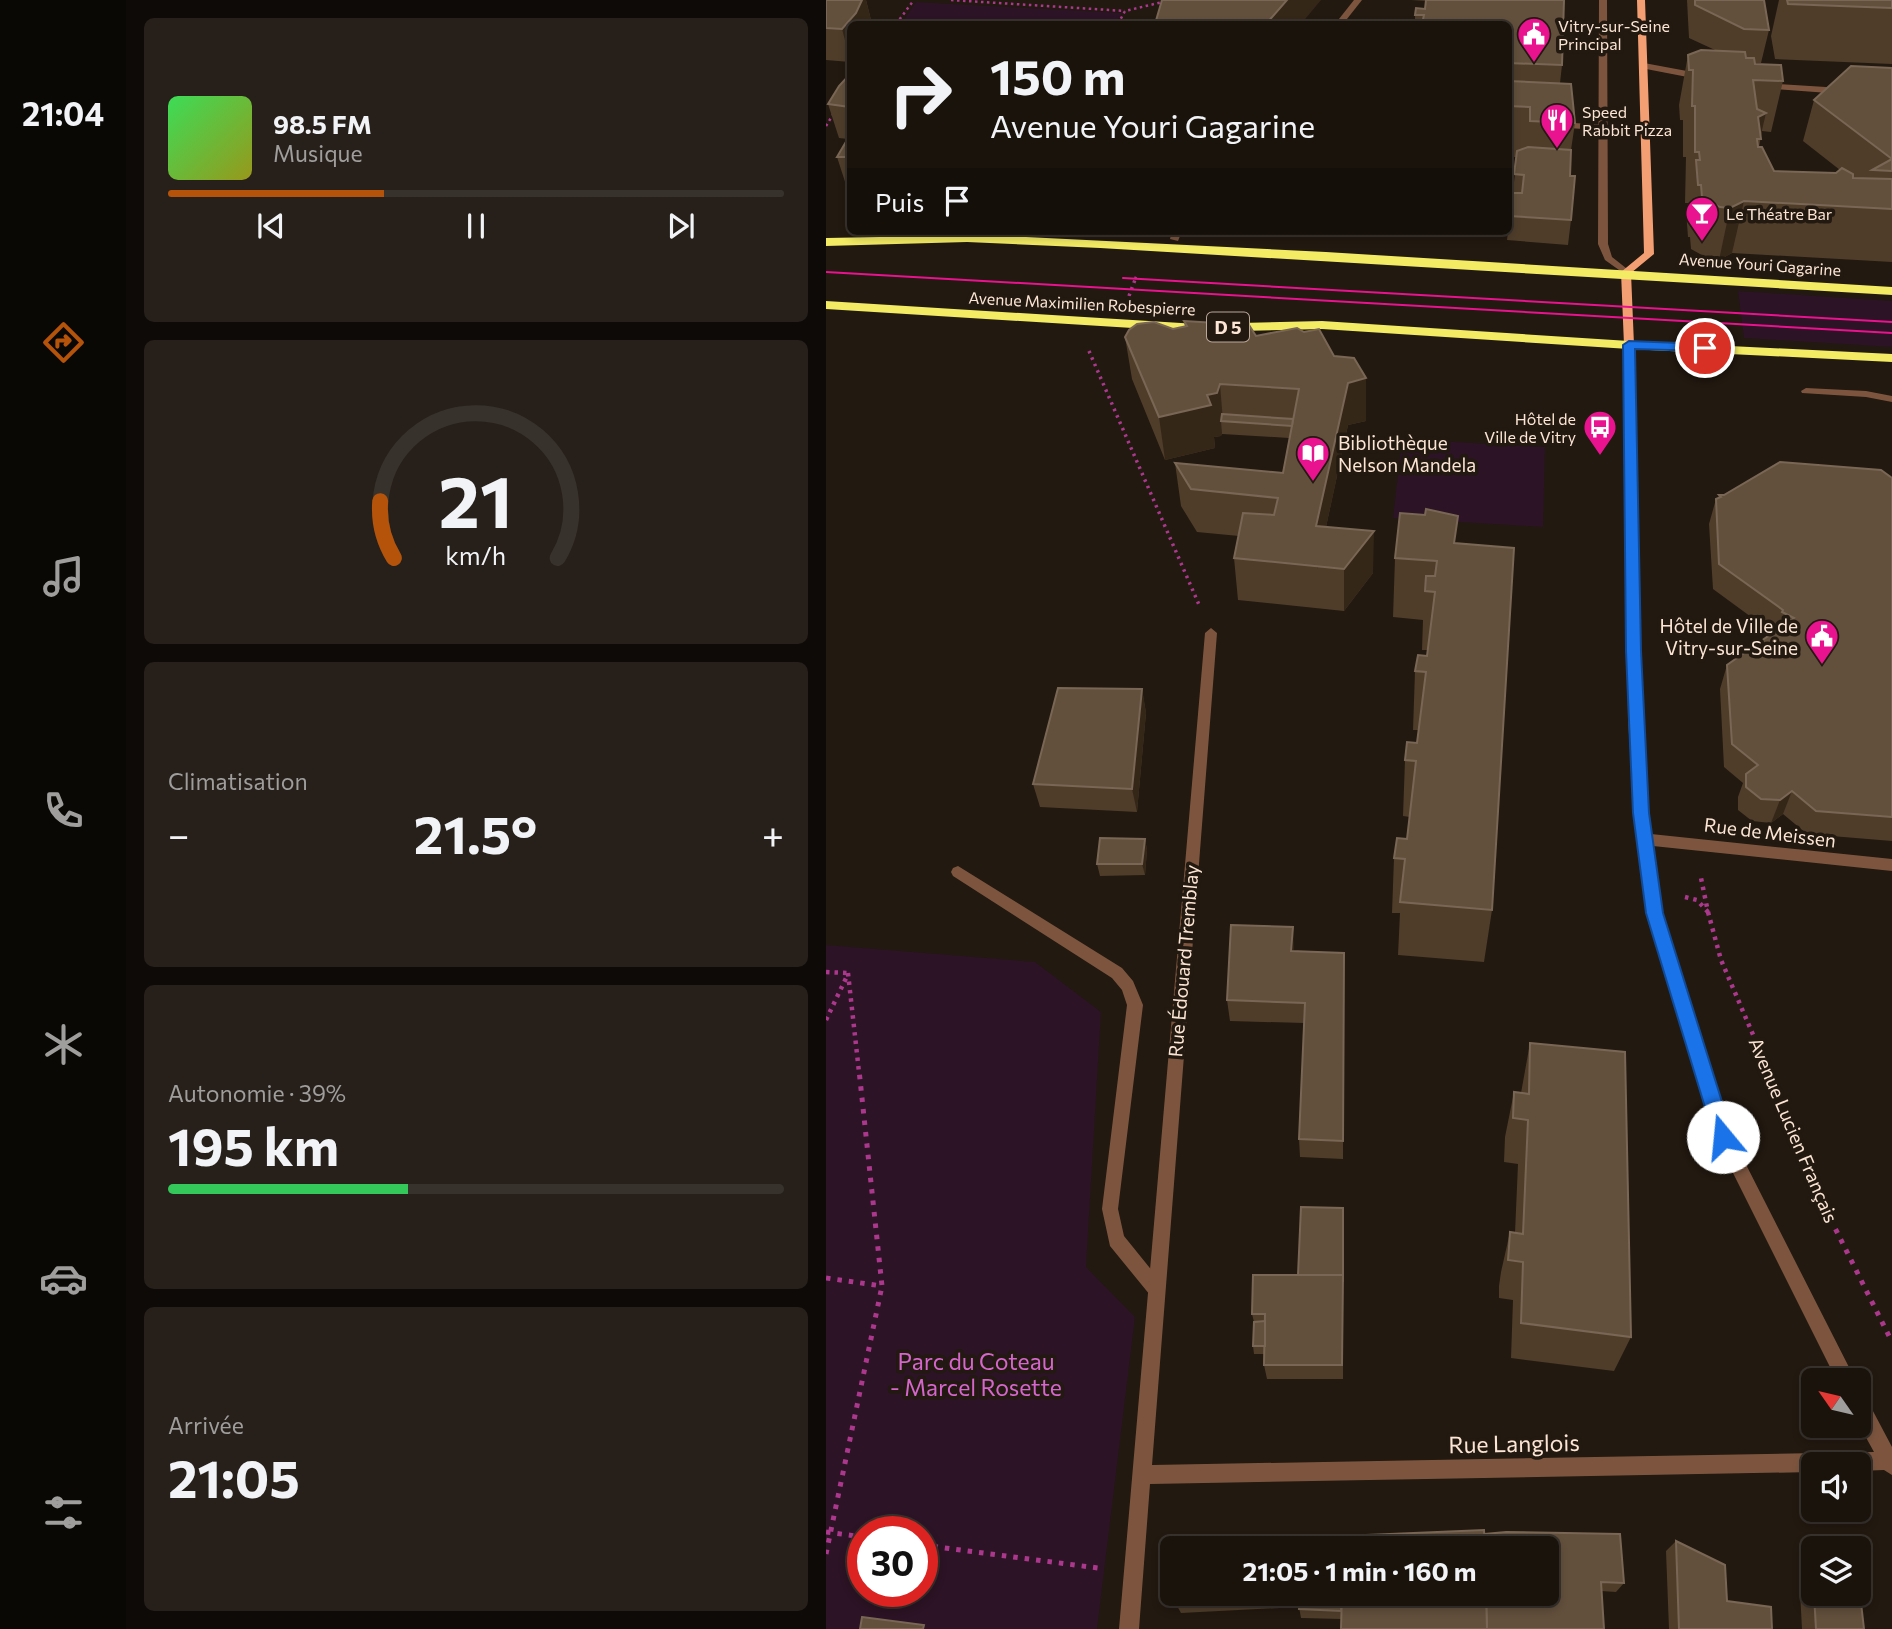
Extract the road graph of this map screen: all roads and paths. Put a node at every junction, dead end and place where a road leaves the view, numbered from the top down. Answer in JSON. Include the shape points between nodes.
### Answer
{"nodes":[{"id":1,"x":914,"y":0,"type":"edge"},
{"id":2,"x":951,"y":0,"type":"edge"},
{"id":3,"x":1358,"y":0,"type":"edge"},
{"id":4,"x":1603,"y":0,"type":"edge"},
{"id":5,"x":1641,"y":0,"type":"edge"},
{"id":6,"x":1170,"y":1,"type":"edge"},
{"id":7,"x":1182,"y":2,"type":"edge"},
{"id":8,"x":1125,"y":11,"type":"junction"},
{"id":9,"x":898,"y":21,"type":"edge"},
{"id":10,"x":1120,"y":21,"type":"edge"},
{"id":11,"x":1341,"y":21,"type":"edge"},
{"id":12,"x":1644,"y":66,"type":"junction"},
{"id":13,"x":1714,"y":79,"type":"edge"},
{"id":14,"x":1759,"y":85,"type":"edge"},
{"id":15,"x":1851,"y":91,"type":"edge"},
{"id":16,"x":840,"y":105,"type":"edge"},
{"id":17,"x":1545,"y":124,"type":"edge"},
{"id":18,"x":826,"y":126,"type":"edge"},
{"id":19,"x":1603,"y":128,"type":"junction"},
{"id":20,"x":1647,"y":130,"type":"junction"},
{"id":21,"x":826,"y":242,"type":"edge"},
{"id":22,"x":1626,"y":272,"type":"junction"},
{"id":23,"x":1892,"y":291,"type":"edge"},
{"id":24,"x":826,"y":305,"type":"edge"},
{"id":25,"x":1072,"y":321,"type":"junction"},
{"id":26,"x":1629,"y":345,"type":"junction"},
{"id":27,"x":1892,"y":358,"type":"edge"},
{"id":28,"x":1806,"y":391,"type":"dead end"},
{"id":29,"x":1892,"y":400,"type":"edge"},
{"id":30,"x":1211,"y":633,"type":"joint"},
{"id":31,"x":1644,"y":839,"type":"junction"},
{"id":32,"x":1694,"y":843,"type":"junction"},
{"id":33,"x":1892,"y":865,"type":"edge"},
{"id":34,"x":958,"y":872,"type":"dead end"},
{"id":35,"x":1650,"y":889,"type":"junction"},
{"id":36,"x":1708,"y":912,"type":"junction"},
{"id":37,"x":826,"y":972,"type":"edge"},
{"id":38,"x":848,"y":973,"type":"junction"},
{"id":39,"x":826,"y":1020,"type":"edge"},
{"id":40,"x":826,"y":1278,"type":"edge"},
{"id":41,"x":882,"y":1286,"type":"junction"},
{"id":42,"x":1156,"y":1289,"type":"junction"},
{"id":43,"x":1892,"y":1342,"type":"edge"},
{"id":44,"x":1840,"y":1368,"type":"edge"},
{"id":45,"x":1871,"y":1427,"type":"edge"},
{"id":46,"x":1890,"y":1463,"type":"edge"},
{"id":47,"x":1140,"y":1475,"type":"junction"},
{"id":48,"x":829,"y":1533,"type":"edge"},
{"id":49,"x":847,"y":1535,"type":"edge"},
{"id":50,"x":938,"y":1547,"type":"edge"},
{"id":51,"x":826,"y":1554,"type":"edge"},
{"id":52,"x":1133,"y":1573,"type":"junction"},
{"id":53,"x":1129,"y":1629,"type":"edge"}],
"edges":[{"from":1,"to":9,"type":"path"},
{"from":2,"to":8,"type":"path"},
{"from":3,"to":11,"type":"street"},
{"from":4,"to":19,"type":"street"},
{"from":5,"to":12,"type":"main road"},
{"from":6,"to":7,"type":"path"},
{"from":6,"to":8,"type":"path"},
{"from":8,"to":10,"type":"path"},
{"from":12,"to":13,"type":"street"},
{"from":12,"to":20,"type":"main road"},
{"from":14,"to":15,"type":"street"},
{"from":16,"to":18,"type":"path"},
{"from":17,"to":19,"type":"street"},
{"from":19,"to":20,"type":"street"},
{"from":19,"to":22,"type":"street","via":[[1603,244],[1608,258]]},
{"from":20,"to":22,"type":"main road","via":[[1649,254]]},
{"from":21,"to":22,"type":"main road","via":[[982,239]]},
{"from":22,"to":23,"type":"main road","name":"Avenue Youri Gagarine"},
{"from":22,"to":26,"type":"main road"},
{"from":24,"to":25,"type":"main road","name":"Avenue Maximilien Robespierre","number":"D 5"},
{"from":25,"to":26,"type":"main road","name":"Avenue Maximilien Robespierre","number":"D 5","via":[[1197,328],[1322,324]]},
{"from":25,"to":30,"type":"path","via":[[1084,339]]},
{"from":26,"to":27,"type":"main road","number":"D 5"},
{"from":26,"to":31,"type":"street","via":[[1635,719]]},
{"from":28,"to":29,"type":"street"},
{"from":30,"to":42,"type":"street","name":"Rue Édouard Tremblay"},
{"from":31,"to":32,"type":"street","name":"Rue de Meissen"},
{"from":31,"to":35,"type":"street"},
{"from":32,"to":33,"type":"street","name":"Rue de Meissen"},
{"from":32,"to":36,"type":"path","name":"Avenue Lucien Français"},
{"from":34,"to":42,"type":"street","via":[[1071,942],[1117,973],[1128,986],[1135,1005],[1110,1209],[1116,1240]]},
{"from":35,"to":36,"type":"path","via":[[1697,900]]},
{"from":35,"to":44,"type":"street","via":[[1723,1137]]},
{"from":36,"to":43,"type":"path","name":"Avenue Lucien Français","via":[[1721,960],[1824,1206]]},
{"from":37,"to":38,"type":"path"},
{"from":38,"to":39,"type":"path"},
{"from":38,"to":41,"type":"path"},
{"from":40,"to":41,"type":"path"},
{"from":41,"to":48,"type":"path"},
{"from":42,"to":47,"type":"street","name":"Rue Édouard Tremblay"},
{"from":45,"to":46,"type":"street"},
{"from":46,"to":47,"type":"street","name":"Rue Langlois"},
{"from":47,"to":52,"type":"street","name":"Rue Édouard Tremblay"},
{"from":48,"to":49,"type":"path"},
{"from":48,"to":51,"type":"path"},
{"from":50,"to":52,"type":"path"},
{"from":52,"to":53,"type":"street","name":"Rue Édouard Tremblay"}]}
